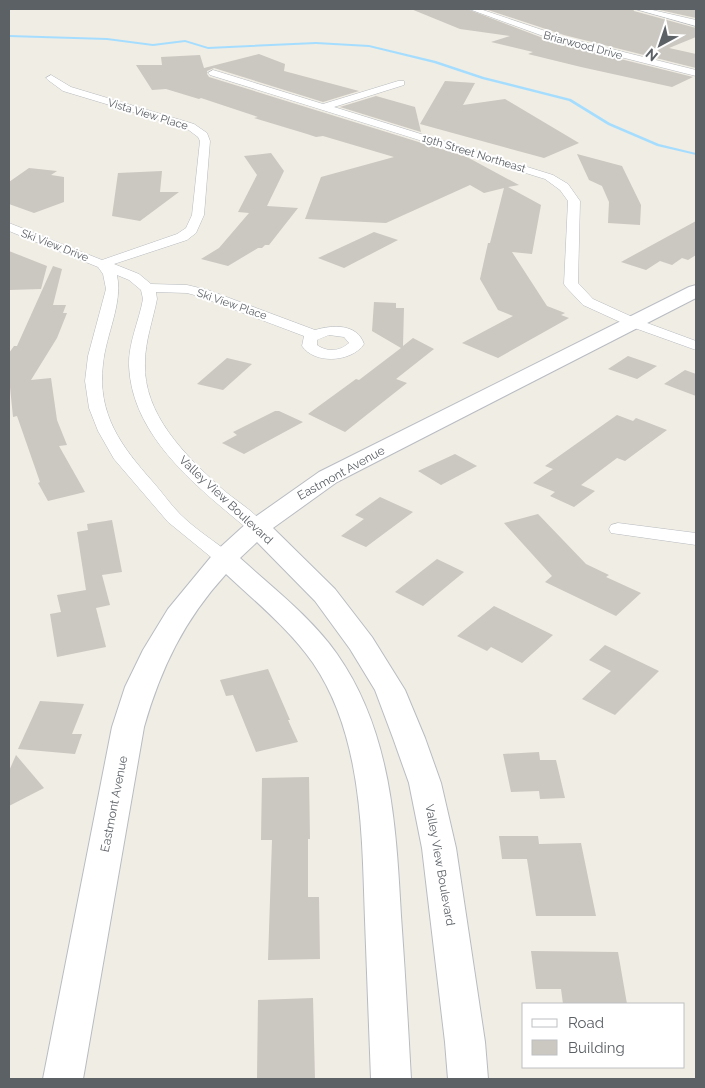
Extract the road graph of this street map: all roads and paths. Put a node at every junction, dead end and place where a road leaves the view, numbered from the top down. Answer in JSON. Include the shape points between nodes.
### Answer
{"nodes":[{"id":1,"x":473,"y":9,"type":"edge"},
{"id":2,"x":639,"y":9,"type":"edge"},
{"id":3,"x":696,"y":23,"type":"edge"},
{"id":4,"x":696,"y":73,"type":"edge"},
{"id":5,"x":213,"y":74,"type":"dead end"},
{"id":6,"x":51,"y":78,"type":"dead end"},
{"id":7,"x":401,"y":83,"type":"dead end"},
{"id":8,"x":323,"y":107,"type":"junction"},
{"id":9,"x":9,"y":227,"type":"edge"},
{"id":10,"x":102,"y":264,"type":"junction"},
{"id":11,"x":148,"y":288,"type":"junction"},
{"id":12,"x":696,"y":291,"type":"edge"},
{"id":13,"x":634,"y":323,"type":"junction"},
{"id":14,"x":314,"y":335,"type":"dead end"},
{"id":15,"x":696,"y":346,"type":"edge"},
{"id":16,"x":257,"y":527,"type":"junction"},
{"id":17,"x":618,"y":529,"type":"dead end"},
{"id":18,"x":696,"y":539,"type":"edge"},
{"id":19,"x":224,"y":558,"type":"junction"},
{"id":20,"x":63,"y":1079,"type":"edge"},
{"id":21,"x":392,"y":1079,"type":"edge"},
{"id":22,"x":468,"y":1079,"type":"edge"}],
"edges":[{"from":1,"to":4,"type":"street","name":"Briarwood Drive","via":[[560,40]]},
{"from":2,"to":3,"type":"street"},
{"from":5,"to":8,"type":"street","name":"19th Street Northeast"},
{"from":6,"to":10,"type":"street","name":"Vista View Place","via":[[67,89],[190,126],[203,135],[205,141],[198,215],[192,230],[182,237]]},
{"from":7,"to":8,"type":"street"},
{"from":8,"to":13,"type":"street","name":"19th Street Northeast","via":[[526,169],[549,177],[564,187],[574,201],[571,284],[588,302]]},
{"from":9,"to":10,"type":"street","name":"Ski View Drive"},
{"from":10,"to":11,"type":"street","via":[[134,277]]},
{"from":10,"to":19,"type":"street","via":[[110,274],[113,288],[93,382],[97,408],[106,431],[120,455],[174,518]]},
{"from":11,"to":14,"type":"street","name":"Ski View Place","via":[[203,292]]},
{"from":11,"to":16,"type":"street","name":"Valley View Boulevard","via":[[150,299],[137,366],[142,395],[165,440],[188,467]]},
{"from":12,"to":13,"type":"main road","name":"Eastmont Avenue"},
{"from":13,"to":15,"type":"street","name":"19th Street Northeast"},
{"from":13,"to":16,"type":"main road","name":"Eastmont Avenue","via":[[344,469],[305,491]]},
{"from":16,"to":19,"type":"main road","name":"Eastmont Avenue"},
{"from":16,"to":22,"type":"main road","name":"Valley View Boulevard","via":[[325,595],[362,644],[390,690],[409,738],[424,783],[439,848]]},
{"from":17,"to":18,"type":"street"},
{"from":19,"to":20,"type":"main road","name":"Eastmont Avenue","via":[[200,584],[166,636],[151,664],[128,726]]},
{"from":19,"to":21,"type":"main road","via":[[300,628],[326,660],[362,734],[379,833]]}]}
